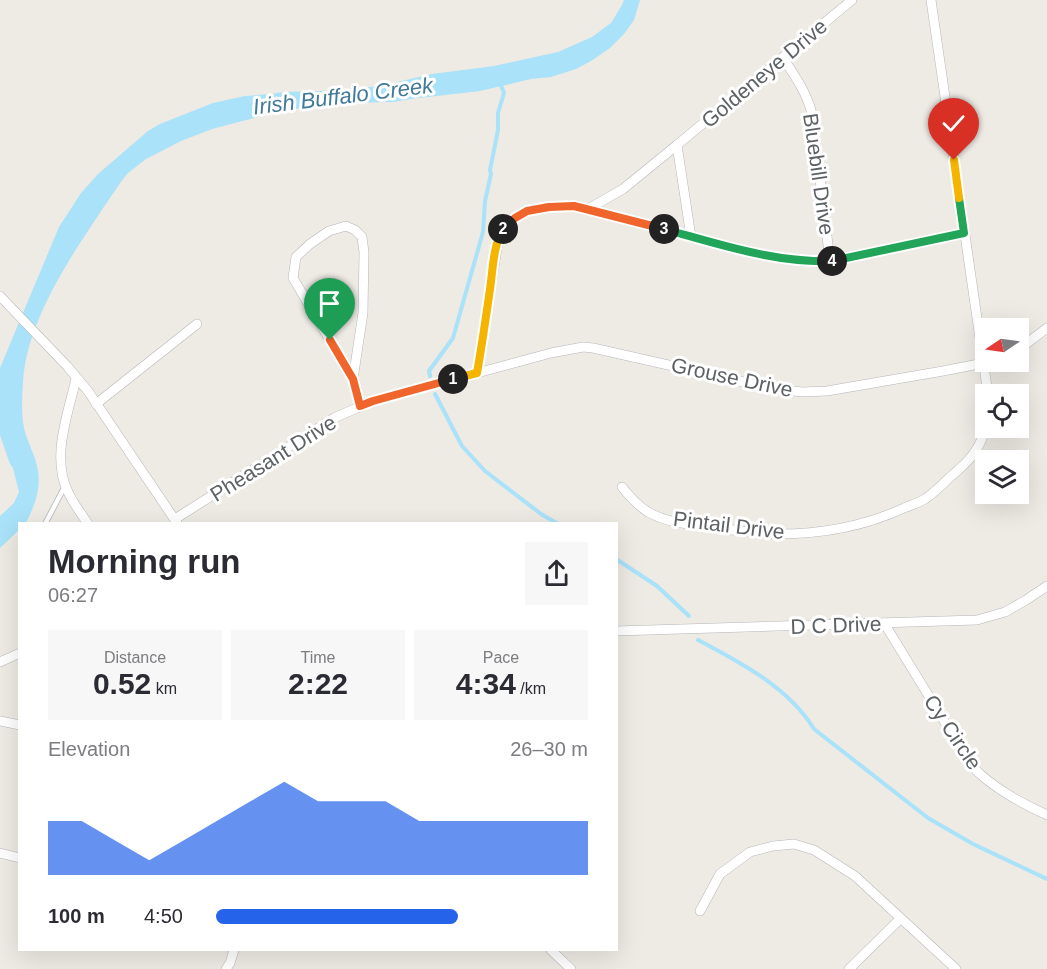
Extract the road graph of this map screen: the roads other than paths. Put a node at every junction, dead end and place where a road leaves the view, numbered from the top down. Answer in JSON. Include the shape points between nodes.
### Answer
{"nodes":[{"id":1,"x":852,"y":0,"type":"edge"},
{"id":2,"x":931,"y":0,"type":"edge"},
{"id":3,"x":783,"y":58,"type":"junction"},
{"id":4,"x":677,"y":145,"type":"junction"},
{"id":5,"x":588,"y":209,"type":"junction"},
{"id":6,"x":964,"y":233,"type":"junction"},
{"id":7,"x":692,"y":237,"type":"junction"},
{"id":8,"x":830,"y":261,"type":"junction"},
{"id":9,"x":0,"y":296,"type":"edge"},
{"id":10,"x":978,"y":318,"type":"edge"},
{"id":11,"x":197,"y":324,"type":"dead end"},
{"id":12,"x":1047,"y":328,"type":"edge"},
{"id":13,"x":1029,"y":342,"type":"edge"},
{"id":14,"x":975,"y":364,"type":"edge"},
{"id":15,"x":477,"y":373,"type":"junction"},
{"id":16,"x":76,"y":379,"type":"junction"},
{"id":17,"x":353,"y":379,"type":"junction"},
{"id":18,"x":96,"y":404,"type":"junction"},
{"id":19,"x":360,"y":406,"type":"junction"},
{"id":20,"x":983,"y":438,"type":"edge"},
{"id":21,"x":65,"y":485,"type":"junction"},
{"id":22,"x":622,"y":487,"type":"dead end"},
{"id":23,"x":177,"y":521,"type":"edge"},
{"id":24,"x":46,"y":522,"type":"edge"},
{"id":25,"x":87,"y":522,"type":"edge"},
{"id":26,"x":1047,"y":585,"type":"edge"},
{"id":27,"x":884,"y":623,"type":"junction"},
{"id":28,"x":618,"y":632,"type":"edge"},
{"id":29,"x":18,"y":654,"type":"edge"},
{"id":30,"x":0,"y":662,"type":"edge"},
{"id":31,"x":0,"y":721,"type":"edge"},
{"id":32,"x":18,"y":725,"type":"edge"},
{"id":33,"x":1047,"y":815,"type":"edge"},
{"id":34,"x":0,"y":853,"type":"edge"},
{"id":35,"x":18,"y":858,"type":"edge"},
{"id":36,"x":700,"y":910,"type":"dead end"},
{"id":37,"x":900,"y":918,"type":"junction"},
{"id":38,"x":234,"y":951,"type":"edge"},
{"id":39,"x":552,"y":951,"type":"edge"},
{"id":40,"x":226,"y":969,"type":"edge"},
{"id":41,"x":571,"y":969,"type":"edge"},
{"id":42,"x":849,"y":969,"type":"edge"},
{"id":43,"x":956,"y":969,"type":"edge"}],
"edges":[{"from":1,"to":3,"type":"street","name":"Goldeneye Drive"},
{"from":2,"to":6,"type":"street"},
{"from":3,"to":4,"type":"street","name":"Goldeneye Drive"},
{"from":3,"to":8,"type":"street","name":"Bluebill Drive","via":[[809,101]]},
{"from":4,"to":5,"type":"street","name":"Goldeneye Drive","via":[[623,189]]},
{"from":4,"to":7,"type":"street"},
{"from":5,"to":7,"type":"street"},
{"from":5,"to":15,"type":"street","via":[[574,206],[527,211],[505,226],[495,254]]},
{"from":6,"to":8,"type":"street"},
{"from":6,"to":10,"type":"street"},
{"from":7,"to":8,"type":"street","via":[[766,256]]},
{"from":9,"to":16,"type":"street"},
{"from":11,"to":18,"type":"street"},
{"from":12,"to":13,"type":"street"},
{"from":14,"to":15,"type":"street","name":"Grouse Drive","via":[[802,392],[584,347]]},
{"from":15,"to":19,"type":"street","name":"Pheasant Drive"},
{"from":16,"to":18,"type":"street"},
{"from":16,"to":21,"type":"street","via":[[61,455]]},
{"from":17,"to":17,"type":"street","via":[[293,278],[296,257],[329,231],[346,226],[362,237],[364,252],[363,313]]},
{"from":17,"to":19,"type":"street"},
{"from":18,"to":23,"type":"street"},
{"from":19,"to":23,"type":"street","name":"Pheasant Drive","via":[[334,418]]},
{"from":20,"to":22,"type":"street","name":"Pintail Drive","via":[[964,465],[924,500],[886,516],[829,530],[779,534],[690,525],[649,512]]},
{"from":21,"to":24,"type":"lane"},
{"from":21,"to":25,"type":"street"},
{"from":26,"to":27,"type":"street","name":"D C Drive","via":[[1005,612],[977,620]]},
{"from":27,"to":28,"type":"street","name":"D C Drive"},
{"from":27,"to":33,"type":"street","name":"Cy Circle","via":[[978,772]]},
{"from":29,"to":30,"type":"street"},
{"from":31,"to":32,"type":"street"},
{"from":34,"to":35,"type":"street"},
{"from":36,"to":37,"type":"street","via":[[720,874],[750,852],[794,844],[814,850],[855,876]]},
{"from":37,"to":42,"type":"street"},
{"from":37,"to":43,"type":"street"},
{"from":38,"to":40,"type":"street"},
{"from":39,"to":41,"type":"street"}]}
